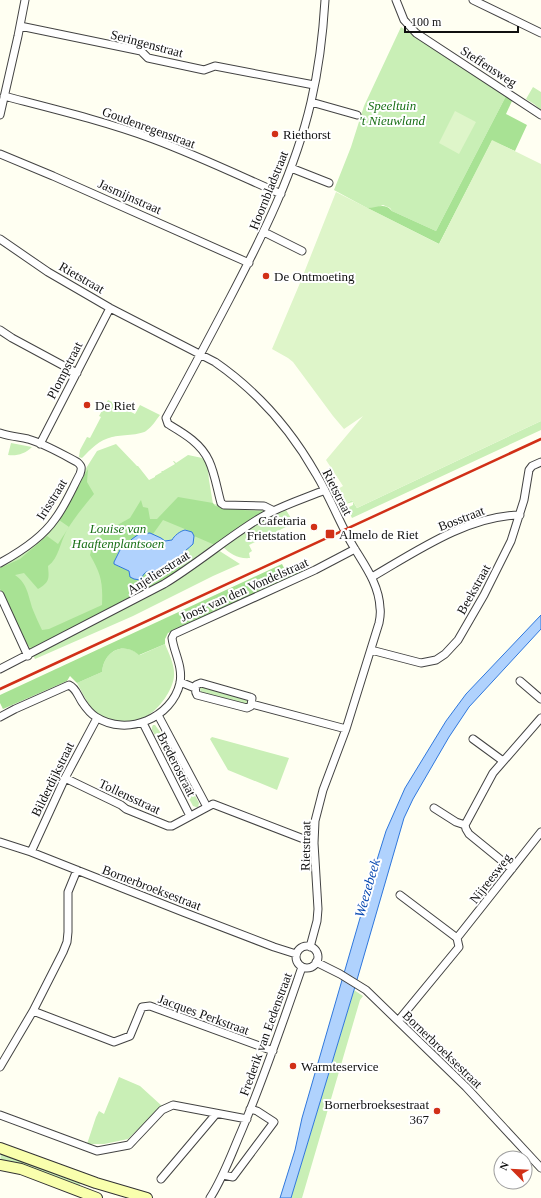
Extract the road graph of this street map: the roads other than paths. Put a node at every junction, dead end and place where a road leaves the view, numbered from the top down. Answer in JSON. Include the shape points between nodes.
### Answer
{"nodes":[{"id":1,"x":25,"y":0,"type":"edge"},
{"id":2,"x":325,"y":0,"type":"edge"},
{"id":3,"x":396,"y":0,"type":"edge"},
{"id":4,"x":473,"y":0,"type":"edge"},
{"id":5,"x":20,"y":26,"type":"junction"},
{"id":6,"x":541,"y":33,"type":"edge"},
{"id":7,"x":314,"y":85,"type":"junction"},
{"id":8,"x":2,"y":99,"type":"edge"},
{"id":9,"x":311,"y":102,"type":"junction"},
{"id":10,"x":0,"y":112,"type":"edge"},
{"id":11,"x":357,"y":115,"type":"dead end"},
{"id":12,"x":541,"y":115,"type":"edge"},
{"id":13,"x":0,"y":154,"type":"edge"},
{"id":14,"x":291,"y":168,"type":"junction"},
{"id":15,"x":328,"y":183,"type":"dead end"},
{"id":16,"x":281,"y":194,"type":"junction"},
{"id":17,"x":264,"y":232,"type":"junction"},
{"id":18,"x":0,"y":239,"type":"edge"},
{"id":19,"x":302,"y":251,"type":"dead end"},
{"id":20,"x":249,"y":263,"type":"junction"},
{"id":21,"x":110,"y":308,"type":"junction"},
{"id":22,"x":0,"y":330,"type":"edge"},
{"id":23,"x":200,"y":354,"type":"junction"},
{"id":24,"x":77,"y":373,"type":"junction"},
{"id":25,"x":0,"y":433,"type":"edge"},
{"id":26,"x":40,"y":444,"type":"junction"},
{"id":27,"x":541,"y":462,"type":"edge"},
{"id":28,"x":325,"y":490,"type":"junction"},
{"id":29,"x":274,"y":511,"type":"junction"},
{"id":30,"x":520,"y":515,"type":"junction"},
{"id":31,"x":355,"y":549,"type":"junction"},
{"id":32,"x":0,"y":563,"type":"edge"},
{"id":33,"x":372,"y":577,"type":"junction"},
{"id":34,"x":0,"y":595,"type":"edge"},
{"id":35,"x":372,"y":650,"type":"junction"},
{"id":36,"x":28,"y":656,"type":"junction"},
{"id":37,"x":0,"y":669,"type":"edge"},
{"id":38,"x":520,"y":681,"type":"dead end"},
{"id":39,"x":180,"y":682,"type":"junction"},
{"id":40,"x":195,"y":688,"type":"junction"},
{"id":41,"x":541,"y":699,"type":"edge"},
{"id":42,"x":252,"y":704,"type":"junction"},
{"id":43,"x":158,"y":715,"type":"junction"},
{"id":44,"x":0,"y":717,"type":"edge"},
{"id":45,"x":97,"y":718,"type":"junction"},
{"id":46,"x":541,"y":718,"type":"edge"},
{"id":47,"x":143,"y":723,"type":"junction"},
{"id":48,"x":346,"y":728,"type":"junction"},
{"id":49,"x":473,"y":739,"type":"dead end"},
{"id":50,"x":503,"y":762,"type":"junction"},
{"id":51,"x":65,"y":778,"type":"junction"},
{"id":52,"x":207,"y":808,"type":"junction"},
{"id":53,"x":434,"y":808,"type":"dead end"},
{"id":54,"x":190,"y":816,"type":"junction"},
{"id":55,"x":465,"y":825,"type":"junction"},
{"id":56,"x":541,"y":832,"type":"edge"},
{"id":57,"x":314,"y":843,"type":"junction"},
{"id":58,"x":1,"y":845,"type":"edge"},
{"id":59,"x":31,"y":852,"type":"junction"},
{"id":60,"x":512,"y":869,"type":"junction"},
{"id":61,"x":77,"y":870,"type":"junction"},
{"id":62,"x":400,"y":895,"type":"dead end"},
{"id":63,"x":457,"y":938,"type":"junction"},
{"id":64,"x":310,"y":947,"type":"junction"},
{"id":65,"x":296,"y":954,"type":"junction"},
{"id":66,"x":316,"y":962,"type":"junction"},
{"id":67,"x":302,"y":967,"type":"junction"},
{"id":68,"x":33,"y":1011,"type":"junction"},
{"id":69,"x":398,"y":1021,"type":"junction"},
{"id":70,"x":273,"y":1051,"type":"junction"},
{"id":71,"x":0,"y":1067,"type":"edge"},
{"id":72,"x":250,"y":1109,"type":"junction"},
{"id":73,"x":216,"y":1114,"type":"junction"},
{"id":74,"x":0,"y":1115,"type":"edge"},
{"id":75,"x":247,"y":1118,"type":"junction"},
{"id":76,"x":0,"y":1148,"type":"edge"},
{"id":77,"x":0,"y":1165,"type":"edge"},
{"id":78,"x":541,"y":1168,"type":"edge"},
{"id":79,"x":223,"y":1175,"type":"junction"},
{"id":80,"x":161,"y":1179,"type":"dead end"},
{"id":81,"x":218,"y":1185,"type":"junction"},
{"id":82,"x":97,"y":1198,"type":"edge"},
{"id":83,"x":147,"y":1198,"type":"edge"},
{"id":84,"x":210,"y":1198,"type":"edge"},
{"id":85,"x":215,"y":1198,"type":"edge"}],
"edges":[{"from":1,"to":5,"type":"street"},
{"from":2,"to":7,"type":"street","name":"Hoornbladstraat","via":[[322,39]]},
{"from":3,"to":12,"type":"street","name":"Steffensweg","via":[[404,20],[416,32]]},
{"from":4,"to":6,"type":"street"},
{"from":5,"to":7,"type":"street","name":"Seringenstraat","via":[[141,51],[148,58],[204,70],[215,66]]},
{"from":5,"to":8,"type":"street"},
{"from":7,"to":9,"type":"street","name":"Hoornbladstraat"},
{"from":8,"to":10,"type":"street"},
{"from":8,"to":16,"type":"street","name":"Goudenregenstraat","via":[[58,109],[152,139],[183,150]]},
{"from":9,"to":11,"type":"street"},
{"from":9,"to":14,"type":"street","name":"Hoornbladstraat"},
{"from":13,"to":20,"type":"street","name":"Jasmijnstraat"},
{"from":14,"to":15,"type":"street"},
{"from":14,"to":16,"type":"street","name":"Hoornbladstraat"},
{"from":16,"to":17,"type":"street","name":"Hoornbladstraat"},
{"from":17,"to":19,"type":"street"},
{"from":17,"to":20,"type":"street","name":"Hoornbladstraat"},
{"from":18,"to":21,"type":"street","name":"Rietstraat","via":[[48,272]]},
{"from":20,"to":23,"type":"street","name":"Hoornbladstraat"},
{"from":21,"to":23,"type":"street","name":"Rietstraat"},
{"from":21,"to":24,"type":"street","name":"Plompstraat"},
{"from":22,"to":24,"type":"street"},
{"from":23,"to":28,"type":"street","name":"Rietstraat","via":[[231,373],[281,422]]},
{"from":23,"to":29,"type":"street","name":"Hoornbladstraat","via":[[166,418],[168,424],[185,434],[202,449],[209,460],[221,503],[264,506]]},
{"from":24,"to":26,"type":"street","name":"Plompstraat"},
{"from":25,"to":26,"type":"street"},
{"from":26,"to":32,"type":"street","name":"Irisstraat","via":[[77,462],[81,465],[80,474],[56,519],[47,530]]},
{"from":27,"to":30,"type":"street","name":"Beekstraat","via":[[529,470]]},
{"from":28,"to":29,"type":"street","name":"Anjelierstraat"},
{"from":28,"to":31,"type":"street","name":"Rietstraat"},
{"from":29,"to":36,"type":"street","name":"Anjelierstraat","via":[[224,542],[176,577]]},
{"from":30,"to":33,"type":"street","name":"Bosstraat","via":[[481,521],[453,532]]},
{"from":30,"to":35,"type":"street","name":"Beekstraat","via":[[511,541],[484,595],[458,640],[445,654],[436,660],[421,663]]},
{"from":31,"to":33,"type":"street","name":"Rietstraat"},
{"from":31,"to":39,"type":"street","name":"Joost van den Vondelstraat","via":[[315,570],[174,634],[172,644],[180,668]]},
{"from":33,"to":35,"type":"street","name":"Rietstraat","via":[[380,608]]},
{"from":34,"to":36,"type":"street"},
{"from":35,"to":48,"type":"street","name":"Rietstraat"},
{"from":36,"to":37,"type":"street","name":"Anjelierstraat"},
{"from":38,"to":41,"type":"street"},
{"from":39,"to":40,"type":"street"},
{"from":39,"to":43,"type":"street","name":"Joost van den Vondelstraat","via":[[172,700]]},
{"from":40,"to":42,"type":"street","via":[[197,695],[247,708]]},
{"from":40,"to":42,"type":"street","via":[[201,683],[250,697]]},
{"from":42,"to":48,"type":"street"},
{"from":43,"to":47,"type":"street","name":"Joost van den Vondelstraat"},
{"from":43,"to":52,"type":"street","name":"Brederostraat"},
{"from":44,"to":45,"type":"street","name":"Joost van den Vondelstraat","via":[[69,685],[73,686],[83,703]]},
{"from":45,"to":47,"type":"street","name":"Joost van den Vondelstraat","via":[[115,725]]},
{"from":45,"to":51,"type":"street","name":"Bilderdijkstraat"},
{"from":46,"to":50,"type":"street"},
{"from":47,"to":54,"type":"street","name":"Brederostraat"},
{"from":48,"to":57,"type":"street","name":"Rietstraat","via":[[321,797]]},
{"from":49,"to":50,"type":"street"},
{"from":50,"to":55,"type":"street","via":[[491,776]]},
{"from":51,"to":54,"type":"street","name":"Tollensstraat","via":[[126,809],[168,826]]},
{"from":51,"to":59,"type":"street","name":"Bilderdijkstraat"},
{"from":52,"to":54,"type":"street","name":"Tollensstraat"},
{"from":52,"to":57,"type":"street","via":[[213,804]]},
{"from":53,"to":55,"type":"street"},
{"from":55,"to":60,"type":"street","via":[[469,834]]},
{"from":56,"to":60,"type":"street","name":"Nijreesweg"},
{"from":57,"to":64,"type":"street","name":"Rietstraat","via":[[318,909]]},
{"from":58,"to":59,"type":"street","name":"Bornerbroeksestraat"},
{"from":59,"to":61,"type":"street","name":"Bornerbroeksestraat"},
{"from":60,"to":63,"type":"street","name":"Nijreesweg"},
{"from":61,"to":65,"type":"street","name":"Bornerbroeksestraat"},
{"from":61,"to":68,"type":"street","via":[[68,892],[67,942]]},
{"from":62,"to":63,"type":"street"},
{"from":63,"to":69,"type":"street","name":"Nijreesweg","via":[[459,947]]},
{"from":64,"to":65,"type":"street","via":[[302,947]]},
{"from":64,"to":66,"type":"street","via":[[317,953]]},
{"from":65,"to":67,"type":"street","via":[[297,962]]},
{"from":66,"to":67,"type":"street","via":[[310,967]]},
{"from":66,"to":69,"type":"street","name":"Bornerbroeksestraat","via":[[360,986]]},
{"from":67,"to":70,"type":"street","name":"Frederik van Eedenstraat"},
{"from":68,"to":70,"type":"street","name":"Jacques Perkstraat","via":[[114,1042],[130,1036],[142,1007],[150,1006]]},
{"from":68,"to":71,"type":"street"},
{"from":69,"to":78,"type":"street","name":"Bornerbroeksestraat","via":[[466,1087]]},
{"from":70,"to":72,"type":"street","name":"Frederik van Eedenstraat"},
{"from":72,"to":75,"type":"street","name":"Frederik van Eedenstraat"},
{"from":72,"to":79,"type":"street","name":"Frederik van Eedenstraat","via":[[274,1122],[233,1177]]},
{"from":73,"to":74,"type":"street","via":[[173,1105],[162,1110],[129,1145],[97,1151]]},
{"from":73,"to":75,"type":"street"},
{"from":73,"to":80,"type":"street"},
{"from":75,"to":79,"type":"street","name":"Frederik van Eedenstraat"},
{"from":76,"to":83,"type":"main road","via":[[96,1183]]},
{"from":77,"to":82,"type":"main road","via":[[21,1169]]},
{"from":79,"to":81,"type":"street","name":"Frederik van Eedenstraat"},
{"from":81,"to":84,"type":"street","name":"Frederik van Eedenstraat"},
{"from":81,"to":85,"type":"street","name":"Frederik van Eedenstraat"}]}
